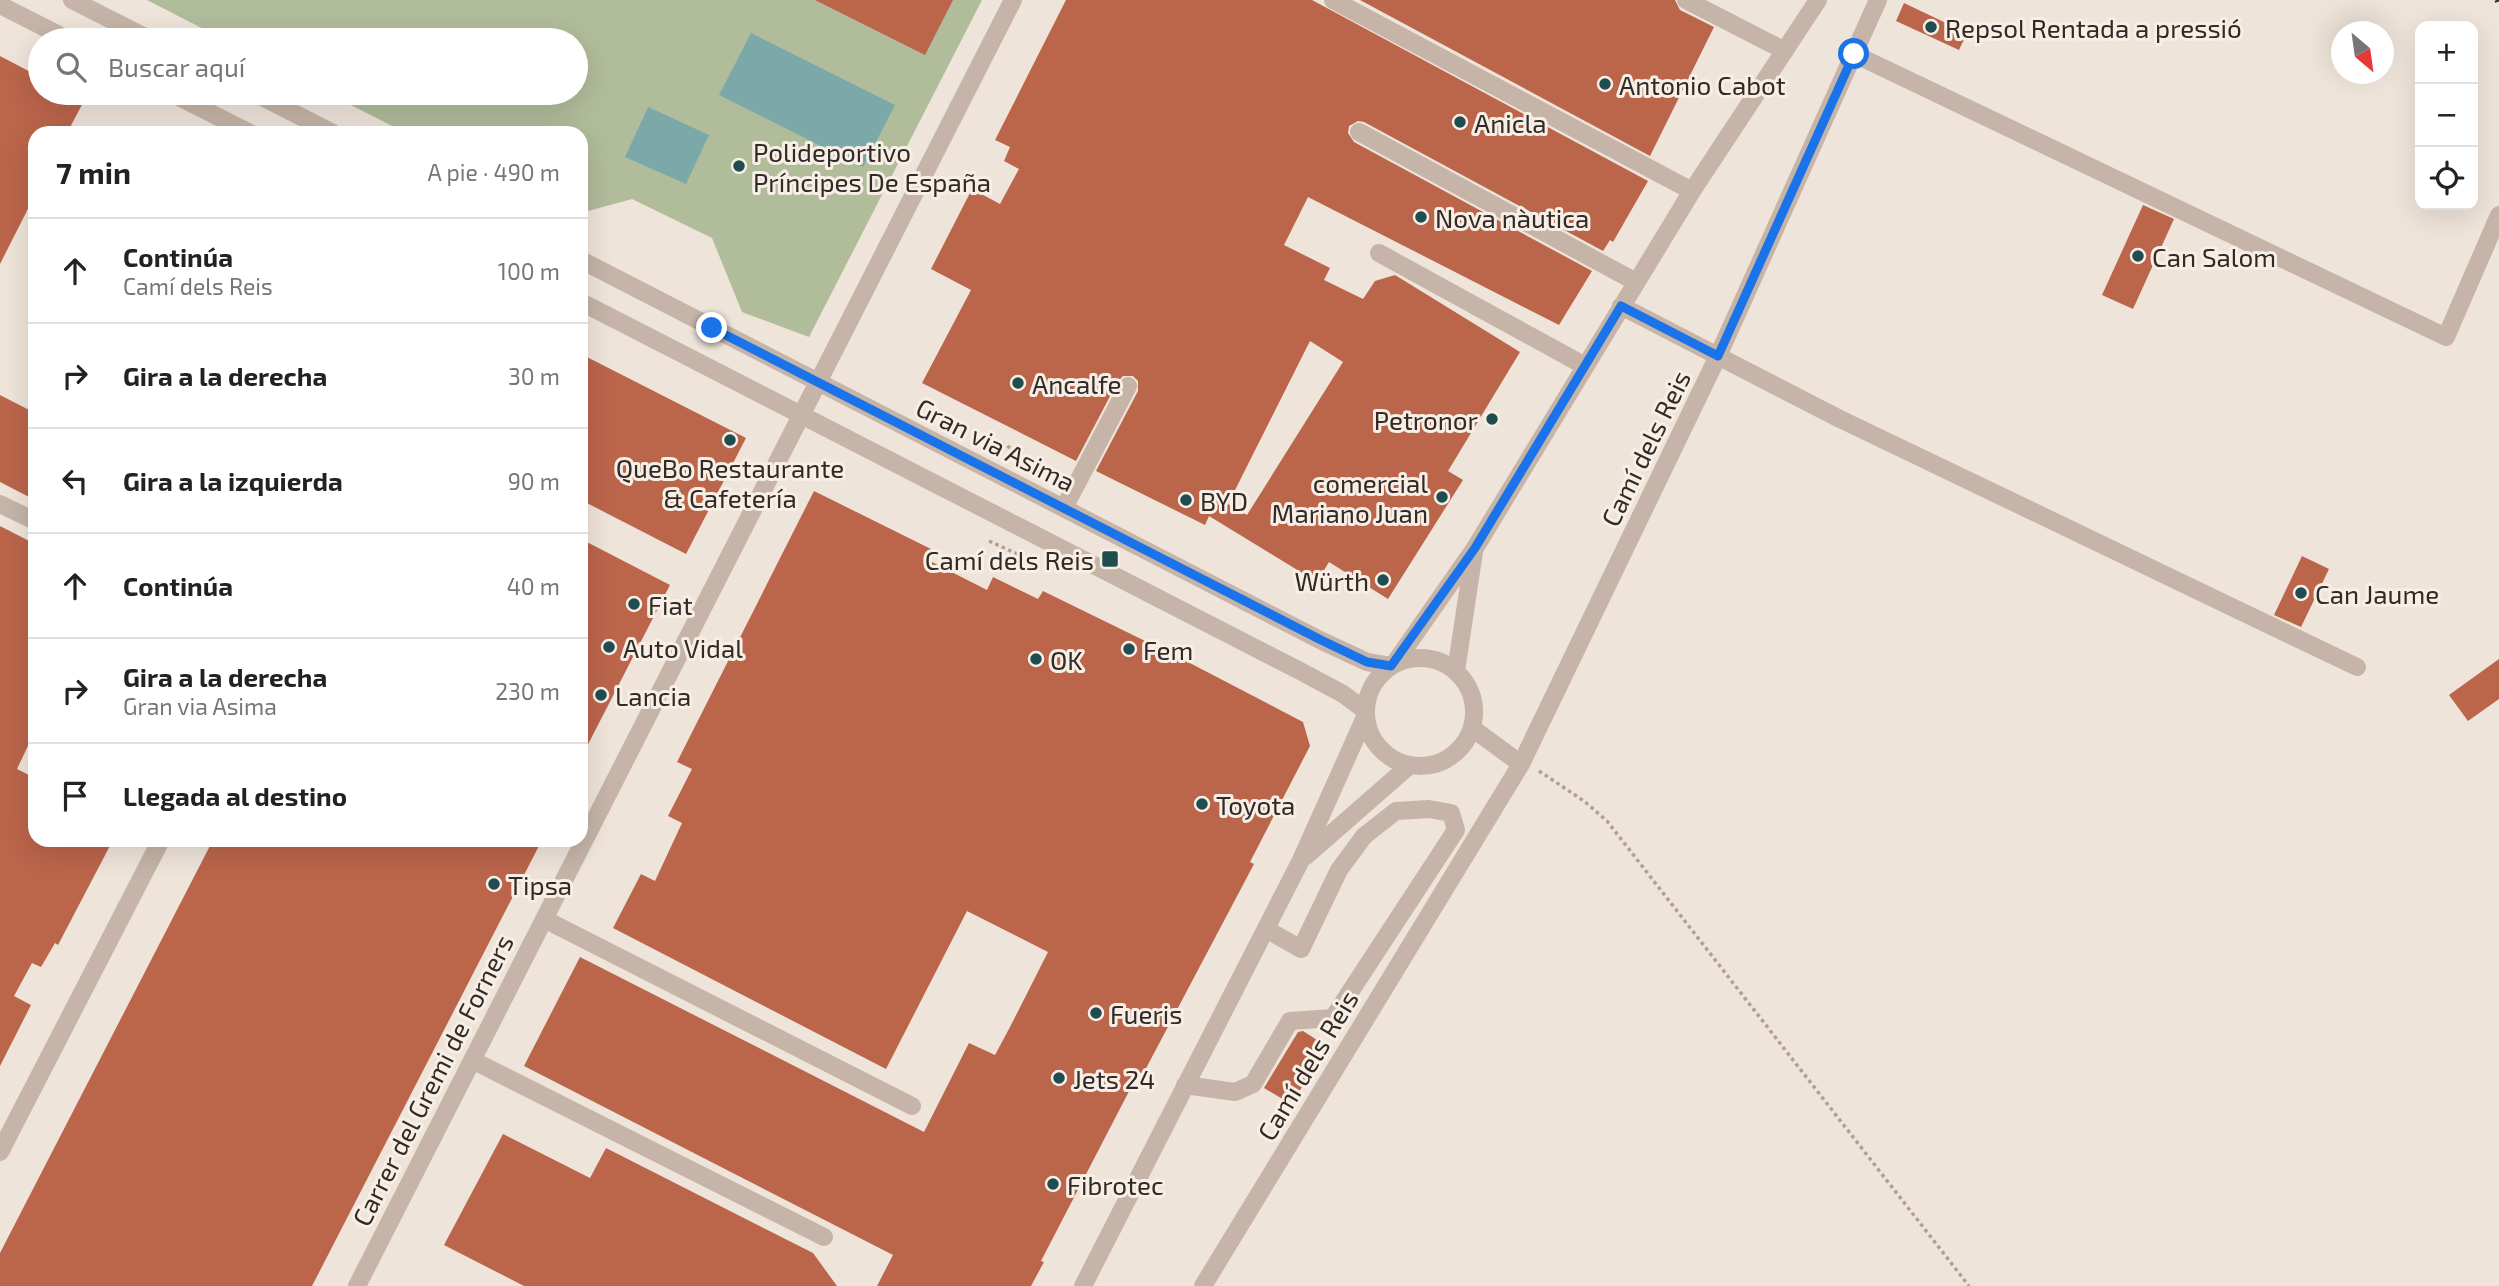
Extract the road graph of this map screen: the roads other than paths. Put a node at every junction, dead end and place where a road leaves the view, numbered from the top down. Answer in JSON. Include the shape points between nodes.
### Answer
{"nodes":[{"id":1,"x":72,"y":0,"type":"edge"},
{"id":2,"x":1013,"y":0,"type":"edge"},
{"id":3,"x":1334,"y":0,"type":"edge"},
{"id":4,"x":1686,"y":0,"type":"edge"},
{"id":5,"x":1818,"y":0,"type":"edge"},
{"id":6,"x":1878,"y":0,"type":"edge"},
{"id":7,"x":0,"y":5,"type":"edge"},
{"id":8,"x":45,"y":28,"type":"edge"},
{"id":9,"x":127,"y":28,"type":"edge"},
{"id":10,"x":1785,"y":51,"type":"junction"},
{"id":11,"x":1854,"y":54,"type":"junction"},
{"id":12,"x":195,"y":105,"type":"edge"},
{"id":13,"x":278,"y":105,"type":"edge"},
{"id":14,"x":236,"y":126,"type":"edge"},
{"id":15,"x":319,"y":126,"type":"edge"},
{"id":16,"x":1359,"y":132,"type":"dead end"},
{"id":17,"x":1692,"y":191,"type":"junction"},
{"id":18,"x":2499,"y":215,"type":"edge"},
{"id":19,"x":1379,"y":253,"type":"dead end"},
{"id":20,"x":588,"y":264,"type":"edge"},
{"id":21,"x":1636,"y":282,"type":"junction"},
{"id":22,"x":588,"y":306,"type":"edge"},
{"id":23,"x":1621,"y":306,"type":"junction"},
{"id":24,"x":1718,"y":356,"type":"junction"},
{"id":25,"x":1585,"y":366,"type":"junction"},
{"id":26,"x":818,"y":382,"type":"junction"},
{"id":27,"x":1128,"y":386,"type":"dead end"},
{"id":28,"x":800,"y":413,"type":"junction"},
{"id":29,"x":0,"y":504,"type":"edge"},
{"id":30,"x":1064,"y":508,"type":"junction"},
{"id":31,"x":28,"y":518,"type":"edge"},
{"id":32,"x":1475,"y":548,"type":"junction"},
{"id":33,"x":1393,"y":665,"type":"junction"},
{"id":34,"x":2357,"y":667,"type":"dead end"},
{"id":35,"x":1456,"y":671,"type":"junction"},
{"id":36,"x":1366,"y":713,"type":"junction"},
{"id":37,"x":1472,"y":728,"type":"junction"},
{"id":38,"x":1521,"y":764,"type":"junction"},
{"id":39,"x":1410,"y":765,"type":"junction"},
{"id":40,"x":588,"y":832,"type":"edge"},
{"id":41,"x":157,"y":847,"type":"edge"},
{"id":42,"x":580,"y":847,"type":"edge"},
{"id":43,"x":1301,"y":860,"type":"junction"},
{"id":44,"x":544,"y":919,"type":"junction"},
{"id":45,"x":1266,"y":929,"type":"junction"},
{"id":46,"x":472,"y":1060,"type":"junction"},
{"id":47,"x":1185,"y":1085,"type":"junction"},
{"id":48,"x":912,"y":1107,"type":"dead end"},
{"id":49,"x":0,"y":1152,"type":"edge"},
{"id":50,"x":824,"y":1237,"type":"dead end"},
{"id":51,"x":357,"y":1286,"type":"edge"},
{"id":52,"x":1083,"y":1286,"type":"edge"},
{"id":53,"x":1203,"y":1286,"type":"edge"}],
"edges":[{"from":1,"to":9,"type":"street"},
{"from":2,"to":26,"type":"street","name":"Carrer del Gremi de Forners"},
{"from":3,"to":17,"type":"street"},
{"from":4,"to":10,"type":"street"},
{"from":5,"to":10,"type":"street"},
{"from":6,"to":11,"type":"street","name":"Camí dels Reis"},
{"from":7,"to":8,"type":"street"},
{"from":10,"to":17,"type":"street"},
{"from":11,"to":18,"type":"street","via":[[2446,337]]},
{"from":11,"to":24,"type":"street","name":"Camí dels Reis"},
{"from":12,"to":14,"type":"street"},
{"from":13,"to":15,"type":"street"},
{"from":16,"to":21,"type":"street"},
{"from":17,"to":21,"type":"street"},
{"from":19,"to":25,"type":"street"},
{"from":20,"to":26,"type":"street","name":"Gran via Asima"},
{"from":21,"to":23,"type":"street"},
{"from":22,"to":28,"type":"street"},
{"from":23,"to":24,"type":"street"},
{"from":23,"to":25,"type":"street"},
{"from":24,"to":34,"type":"street"},
{"from":24,"to":38,"type":"street","name":"Camí dels Reis"},
{"from":25,"to":32,"type":"street"},
{"from":26,"to":28,"type":"street","name":"Carrer del Gremi de Forners"},
{"from":26,"to":30,"type":"street","name":"Gran via Asima"},
{"from":27,"to":30,"type":"street"},
{"from":28,"to":36,"type":"street","via":[[1302,672]]},
{"from":28,"to":40,"type":"street","name":"Carrer del Gremi de Forners"},
{"from":29,"to":31,"type":"street"},
{"from":30,"to":33,"type":"street","name":"Gran via Asima","via":[[1367,662]]},
{"from":32,"to":33,"type":"street"},
{"from":32,"to":35,"type":"street"},
{"from":33,"to":35,"type":"street","via":[[1426,658]]},
{"from":33,"to":36,"type":"street","via":[[1372,686]]},
{"from":35,"to":37,"type":"street","via":[[1473,697]]},
{"from":36,"to":39,"type":"street","via":[[1379,748]]},
{"from":36,"to":43,"type":"street"},
{"from":37,"to":38,"type":"street"},
{"from":37,"to":39,"type":"street","via":[[1455,754],[1426,766]]},
{"from":38,"to":53,"type":"street","name":"Camí dels Reis"},
{"from":39,"to":43,"type":"street"},
{"from":41,"to":49,"type":"street"},
{"from":42,"to":44,"type":"street","name":"Carrer del Gremi de Forners"},
{"from":43,"to":45,"type":"street"},
{"from":44,"to":46,"type":"street","name":"Carrer del Gremi de Forners"},
{"from":44,"to":48,"type":"street"},
{"from":45,"to":47,"type":"street"},
{"from":45,"to":47,"type":"street","via":[[1301,949],[1339,870],[1364,836],[1396,811],[1451,813],[1456,830],[1333,1018],[1290,1021],[1253,1084],[1235,1092]]},
{"from":46,"to":50,"type":"street"},
{"from":46,"to":51,"type":"street","name":"Carrer del Gremi de Forners"},
{"from":47,"to":52,"type":"street"}]}
